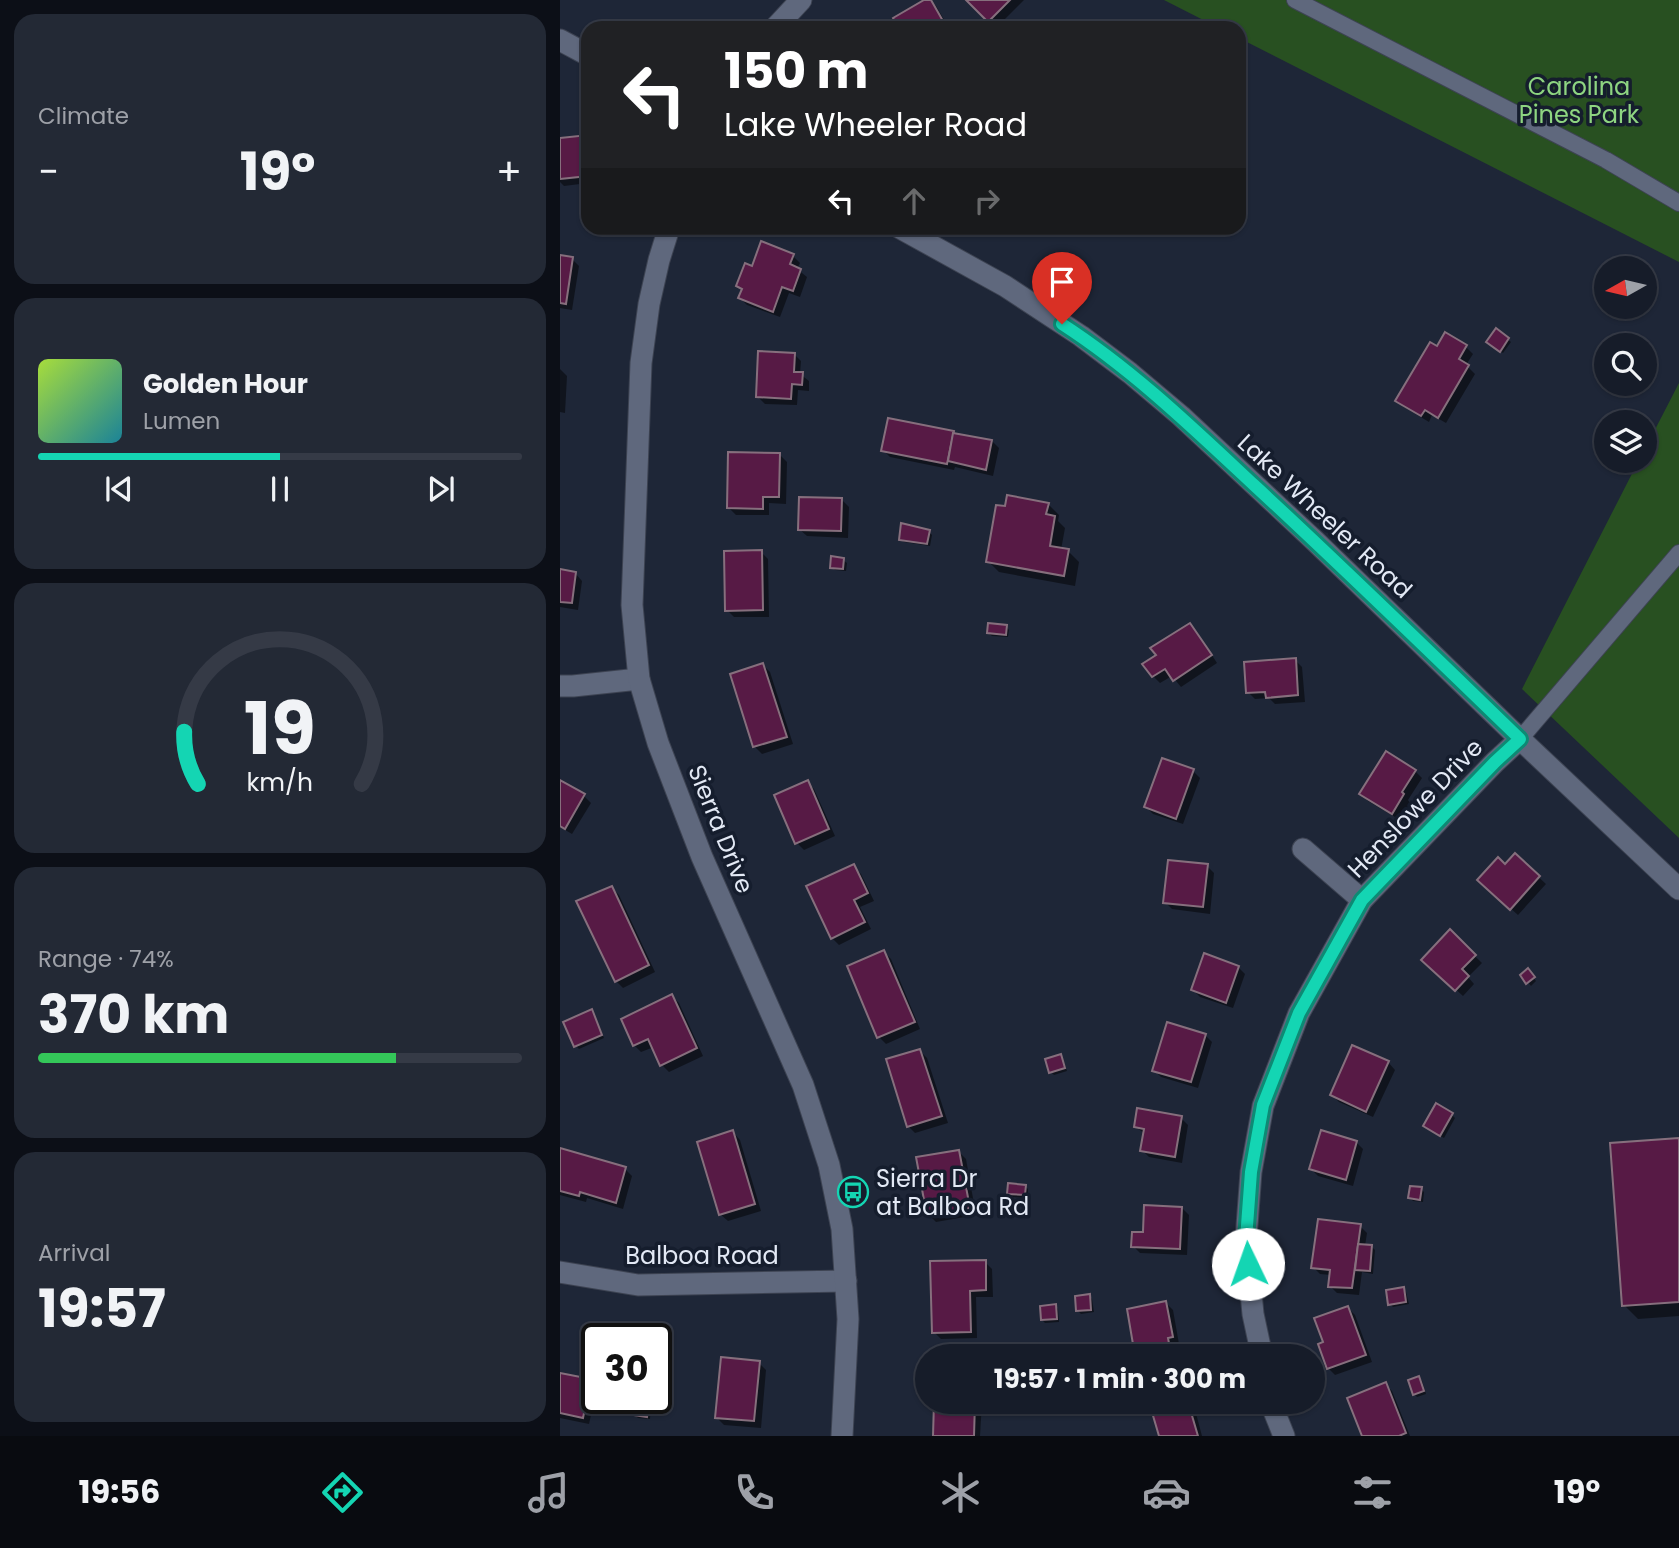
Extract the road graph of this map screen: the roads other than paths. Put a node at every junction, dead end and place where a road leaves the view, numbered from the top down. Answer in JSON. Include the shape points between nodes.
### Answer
{"nodes":[{"id":1,"x":801,"y":0,"type":"edge"},
{"id":2,"x":1295,"y":0,"type":"edge"},
{"id":3,"x":782,"y":21,"type":"edge"},
{"id":4,"x":560,"y":40,"type":"edge"},
{"id":5,"x":581,"y":51,"type":"edge"},
{"id":6,"x":1679,"y":203,"type":"edge"},
{"id":7,"x":667,"y":235,"type":"edge"},
{"id":8,"x":913,"y":235,"type":"edge"},
{"id":9,"x":1679,"y":553,"type":"edge"},
{"id":10,"x":639,"y":679,"type":"junction"},
{"id":11,"x":560,"y":685,"type":"edge"},
{"id":12,"x":1520,"y":739,"type":"junction"},
{"id":13,"x":1303,"y":849,"type":"dead end"},
{"id":14,"x":1679,"y":889,"type":"edge"},
{"id":15,"x":1362,"y":900,"type":"junction"},
{"id":16,"x":560,"y":1272,"type":"edge"},
{"id":17,"x":846,"y":1281,"type":"junction"},
{"id":18,"x":1259,"y":1344,"type":"edge"},
{"id":19,"x":1275,"y":1414,"type":"edge"},
{"id":20,"x":842,"y":1436,"type":"edge"},
{"id":21,"x":1284,"y":1436,"type":"edge"}],
"edges":[{"from":1,"to":3,"type":"street"},
{"from":2,"to":6,"type":"lane","via":[[1594,154]]},
{"from":4,"to":5,"type":"street"},
{"from":7,"to":10,"type":"street","name":"Sierra Drive","via":[[649,304],[642,363],[632,605]]},
{"from":8,"to":12,"type":"street","name":"Lake Wheeler Road","via":[[1005,286],[1130,373],[1315,541]]},
{"from":9,"to":12,"type":"lane"},
{"from":10,"to":11,"type":"street"},
{"from":10,"to":17,"type":"street","name":"Sierra Drive","via":[[702,857],[803,1086],[829,1165],[842,1229]]},
{"from":12,"to":14,"type":"street","name":"Lake Wheeler Road"},
{"from":12,"to":15,"type":"street","name":"Henslowe Drive"},
{"from":13,"to":15,"type":"street"},
{"from":15,"to":18,"type":"street","name":"Henslowe Drive","via":[[1299,1013],[1263,1105],[1246,1239]]},
{"from":16,"to":17,"type":"street","name":"Balboa Road","via":[[638,1285]]},
{"from":17,"to":20,"type":"street","name":"Sierra Drive"},
{"from":19,"to":21,"type":"street"}]}
